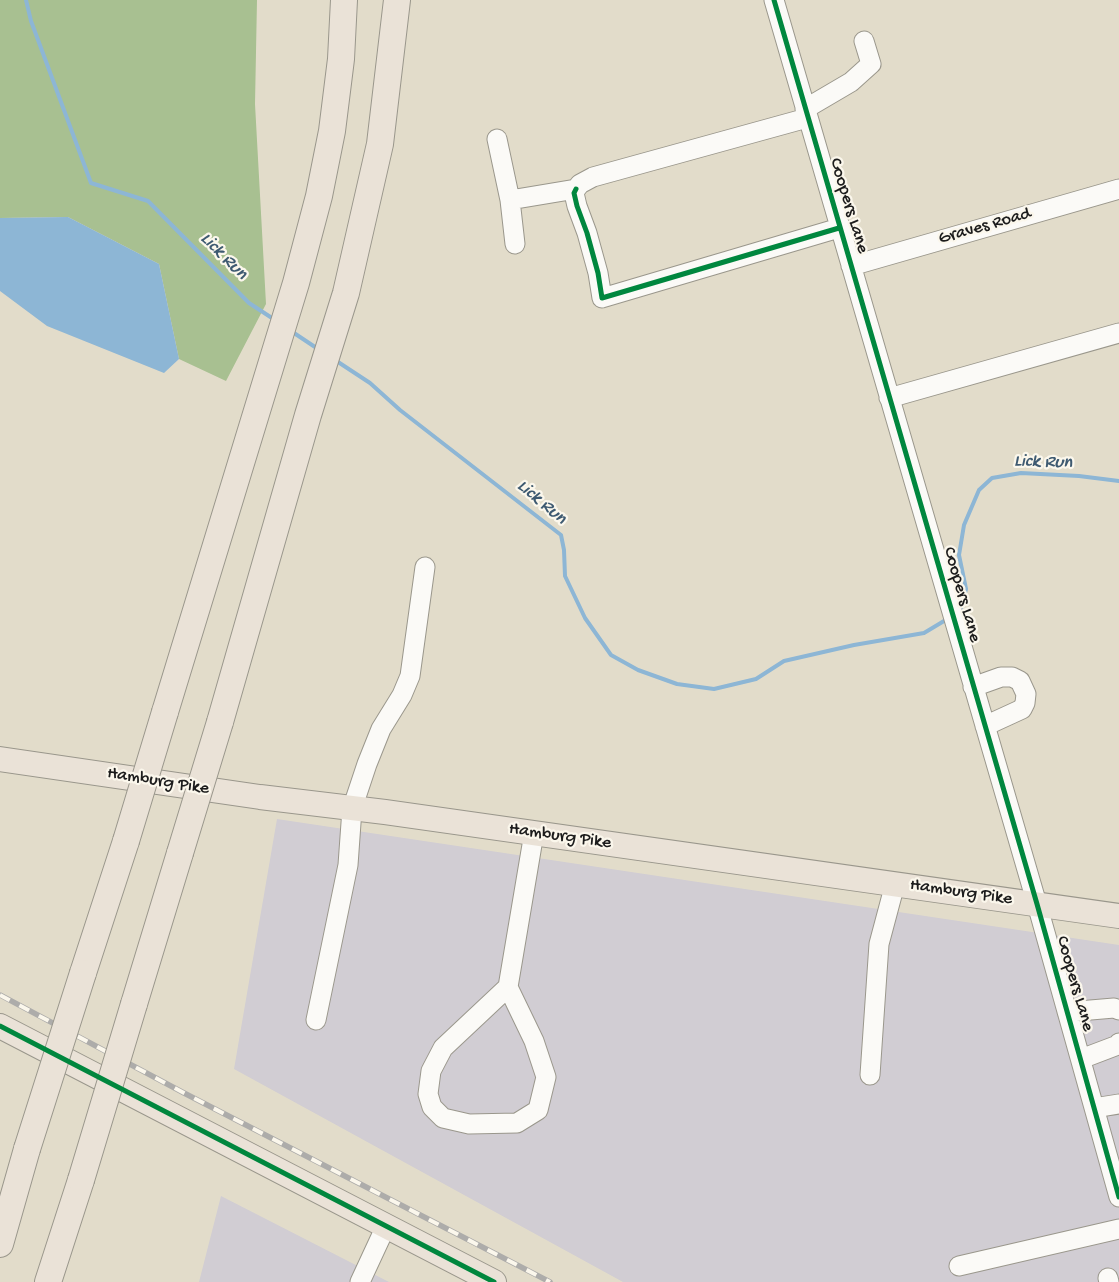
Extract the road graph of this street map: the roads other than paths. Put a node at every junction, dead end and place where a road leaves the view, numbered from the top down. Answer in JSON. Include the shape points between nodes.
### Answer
{"nodes":[{"id":1,"x":344,"y":0,"type":"edge"},
{"id":2,"x":397,"y":0,"type":"edge"},
{"id":3,"x":774,"y":0,"type":"edge"},
{"id":4,"x":864,"y":41,"type":"dead end"},
{"id":5,"x":806,"y":113,"type":"junction"},
{"id":6,"x":497,"y":139,"type":"dead end"},
{"id":7,"x":1119,"y":188,"type":"edge"},
{"id":8,"x":576,"y":189,"type":"junction"},
{"id":9,"x":510,"y":200,"type":"junction"},
{"id":10,"x":840,"y":228,"type":"junction"},
{"id":11,"x":515,"y":244,"type":"dead end"},
{"id":12,"x":851,"y":266,"type":"junction"},
{"id":13,"x":1119,"y":333,"type":"edge"},
{"id":14,"x":889,"y":398,"type":"junction"},
{"id":15,"x":425,"y":567,"type":"dead end"},
{"id":16,"x":973,"y":687,"type":"junction"},
{"id":17,"x":985,"y":726,"type":"junction"},
{"id":18,"x":0,"y":759,"type":"edge"},
{"id":19,"x":352,"y":809,"type":"junction"},
{"id":20,"x":534,"y":834,"type":"junction"},
{"id":21,"x":895,"y":884,"type":"junction"},
{"id":22,"x":1037,"y":904,"type":"junction"},
{"id":23,"x":1119,"y":916,"type":"edge"},
{"id":24,"x":508,"y":987,"type":"junction"},
{"id":25,"x":1119,"y":1010,"type":"edge"},
{"id":26,"x":1067,"y":1012,"type":"junction"},
{"id":27,"x":316,"y":1020,"type":"dead end"},
{"id":28,"x":0,"y":1026,"type":"edge"},
{"id":29,"x":1119,"y":1043,"type":"edge"},
{"id":30,"x":1080,"y":1059,"type":"junction"},
{"id":31,"x":870,"y":1075,"type":"dead end"},
{"id":32,"x":1119,"y":1104,"type":"edge"},
{"id":33,"x":1094,"y":1108,"type":"junction"},
{"id":34,"x":27,"y":1149,"type":"junction"},
{"id":35,"x":82,"y":1180,"type":"junction"},
{"id":36,"x":1118,"y":1193,"type":"edge"},
{"id":37,"x":0,"y":1221,"type":"edge"},
{"id":38,"x":386,"y":1226,"type":"junction"},
{"id":39,"x":1119,"y":1230,"type":"edge"},
{"id":40,"x":0,"y":1244,"type":"edge"},
{"id":41,"x":959,"y":1266,"type":"dead end"},
{"id":42,"x":48,"y":1282,"type":"edge"},
{"id":43,"x":52,"y":1282,"type":"edge"},
{"id":44,"x":360,"y":1282,"type":"edge"},
{"id":45,"x":494,"y":1282,"type":"edge"}],
"edges":[{"from":1,"to":34,"type":"highway","bridge":true,"via":[[332,130],[320,196],[296,283],[126,841]]},
{"from":2,"to":35,"type":"highway","bridge":true,"via":[[380,144],[346,293]]},
{"from":3,"to":5,"type":"street","name":"Coopers Lane"},
{"from":4,"to":5,"type":"street","via":[[871,64]]},
{"from":5,"to":8,"type":"street","via":[[593,177]]},
{"from":5,"to":10,"type":"street","name":"Coopers Lane"},
{"from":6,"to":9,"type":"street"},
{"from":7,"to":12,"type":"street","name":"Graves Road"},
{"from":8,"to":9,"type":"street"},
{"from":8,"to":10,"type":"street","via":[[577,206],[598,273],[602,298]]},
{"from":9,"to":11,"type":"street"},
{"from":10,"to":12,"type":"street","name":"Coopers Lane"},
{"from":12,"to":14,"type":"street","name":"Coopers Lane"},
{"from":13,"to":14,"type":"street"},
{"from":14,"to":16,"type":"street","name":"Coopers Lane"},
{"from":15,"to":19,"type":"street","via":[[410,676],[402,696],[381,729]]},
{"from":16,"to":17,"type":"street","name":"Coopers Lane"},
{"from":16,"to":17,"type":"street","via":[[1001,677],[1012,677],[1020,681],[1026,694],[1022,709]]},
{"from":17,"to":22,"type":"street","name":"Coopers Lane"},
{"from":18,"to":19,"type":"main road","name":"Hamburg Pike"},
{"from":19,"to":20,"type":"main road","name":"Hamburg Pike"},
{"from":19,"to":27,"type":"street","via":[[348,865]]},
{"from":20,"to":21,"type":"main road","name":"Hamburg Pike"},
{"from":20,"to":24,"type":"street"},
{"from":21,"to":22,"type":"main road","name":"Hamburg Pike"},
{"from":21,"to":31,"type":"street","via":[[879,944]]},
{"from":22,"to":23,"type":"main road","name":"Hamburg Pike"},
{"from":22,"to":26,"type":"street","name":"Coopers Lane"},
{"from":24,"to":24,"type":"street","via":[[534,1041],[546,1077],[538,1110],[517,1122],[469,1124],[443,1118],[432,1106],[428,1094],[431,1071],[442,1048]]},
{"from":25,"to":26,"type":"street"},
{"from":26,"to":30,"type":"street","name":"Coopers Lane"},
{"from":28,"to":38,"type":"main road"},
{"from":29,"to":30,"type":"street"},
{"from":30,"to":33,"type":"street","name":"Coopers Lane"},
{"from":32,"to":33,"type":"street"},
{"from":33,"to":36,"type":"street","name":"Coopers Lane"},
{"from":34,"to":37,"type":"highway"},
{"from":34,"to":40,"type":"highway"},
{"from":35,"to":42,"type":"highway"},
{"from":35,"to":43,"type":"highway"},
{"from":38,"to":44,"type":"street"},
{"from":38,"to":45,"type":"main road"},
{"from":39,"to":41,"type":"street"}]}
